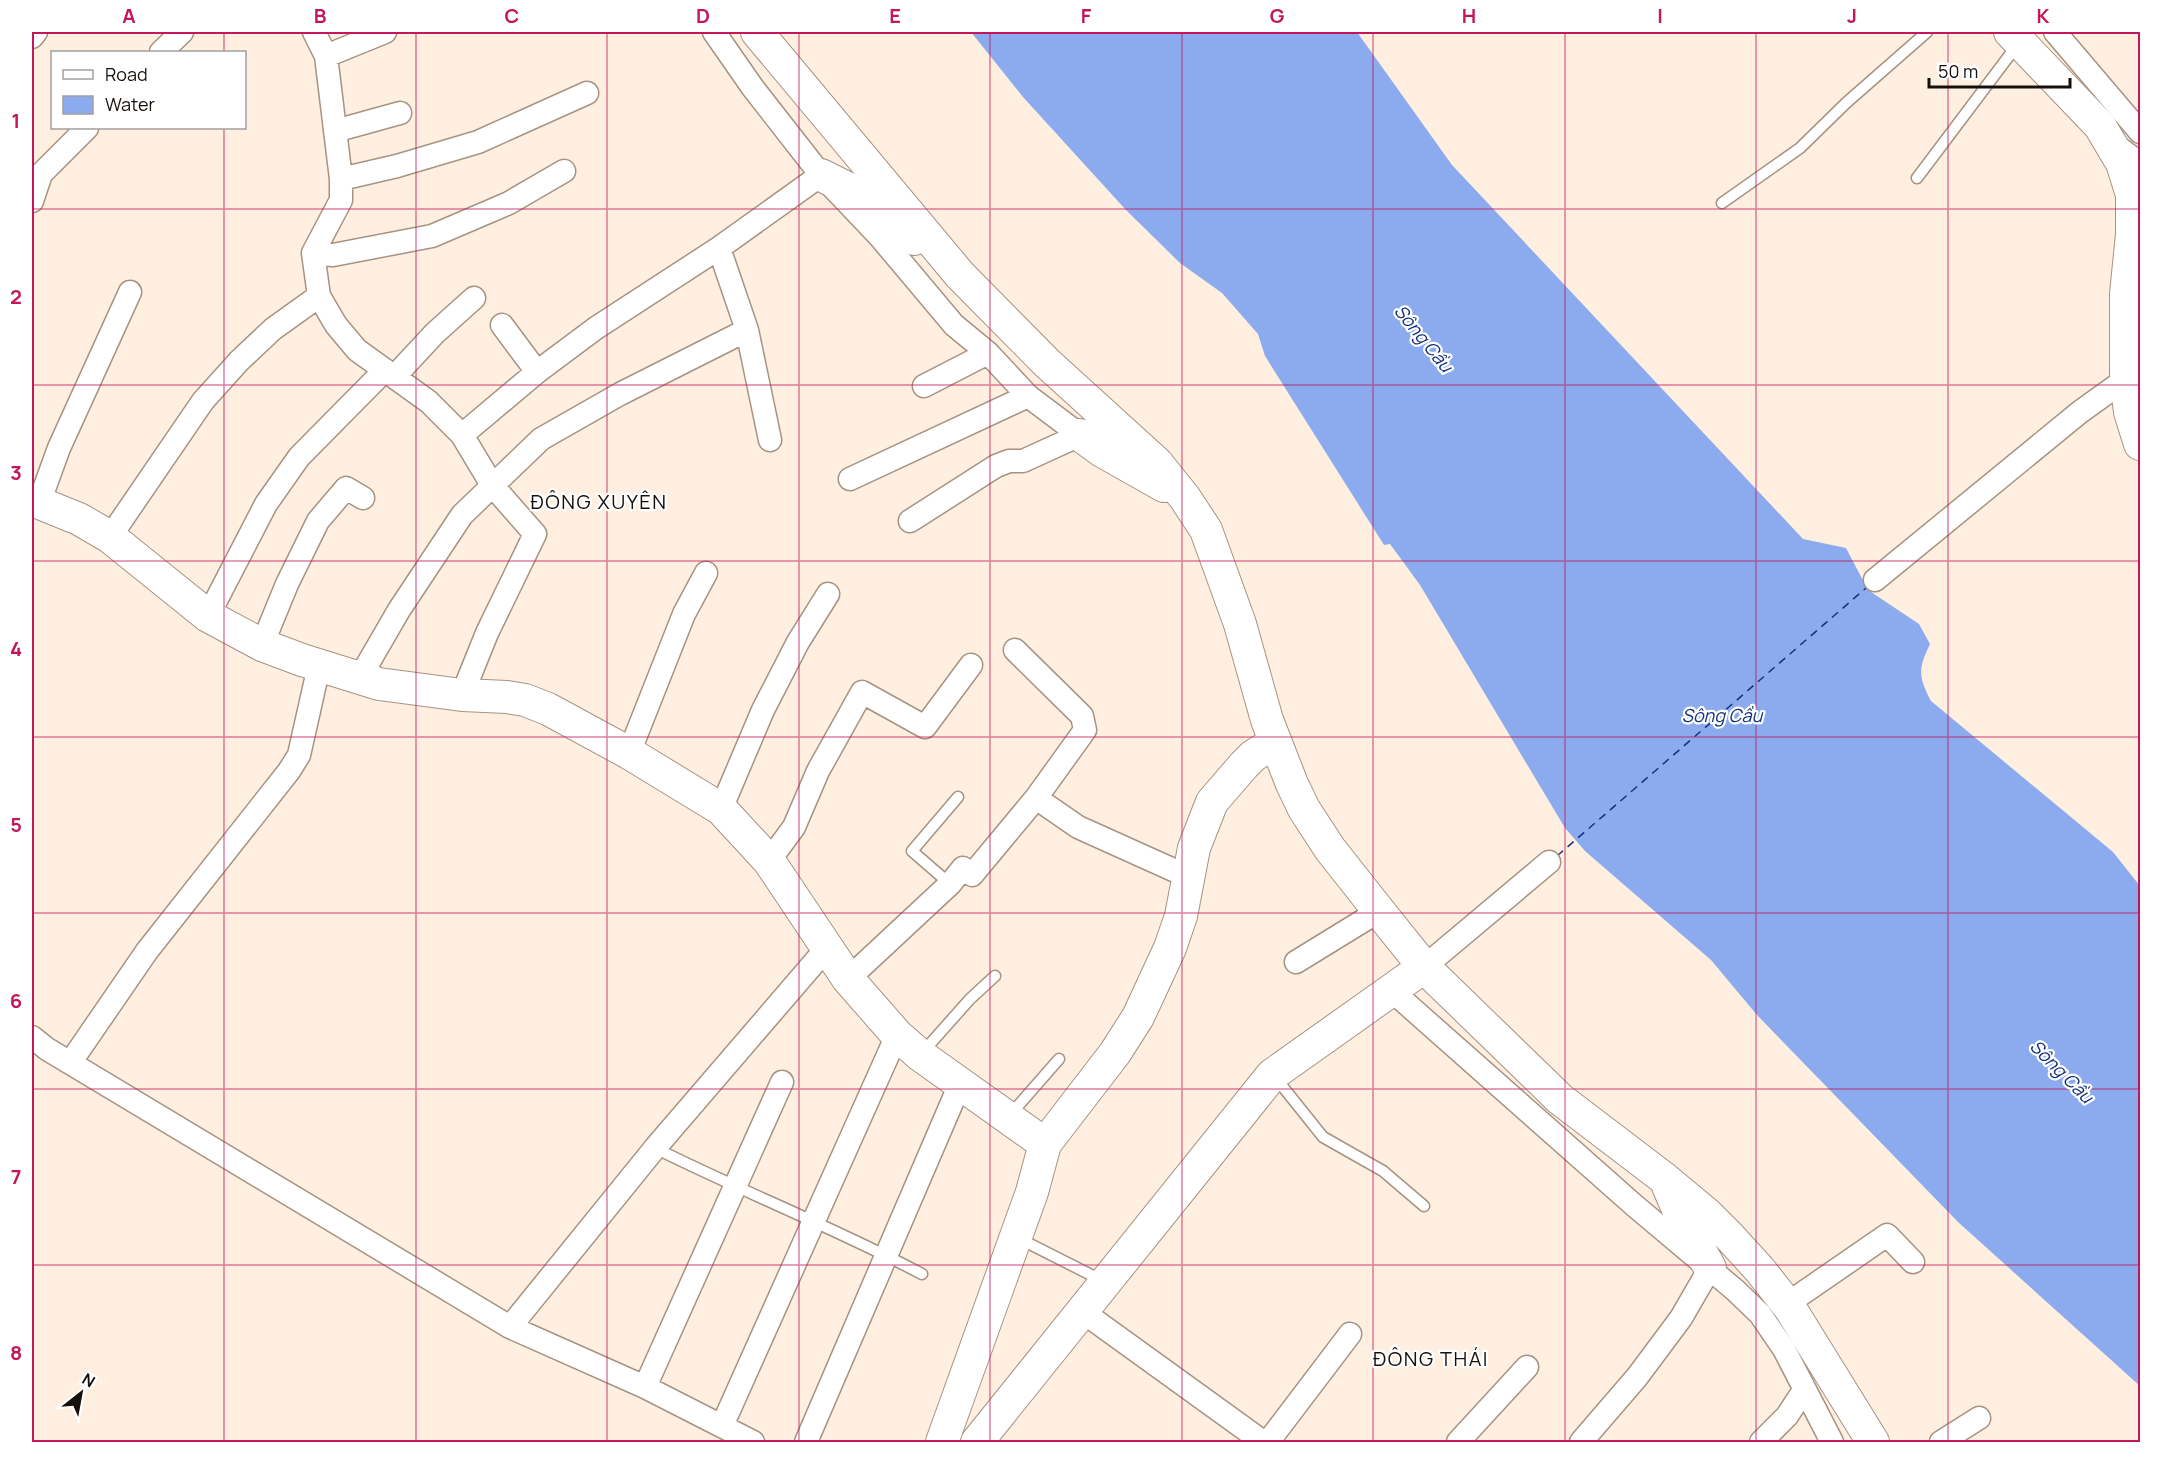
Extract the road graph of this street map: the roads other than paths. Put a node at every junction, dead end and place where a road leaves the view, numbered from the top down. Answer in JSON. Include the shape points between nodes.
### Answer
{"nodes":[{"id":1,"x":36,"y":32,"type":"edge"},
{"id":2,"x":182,"y":32,"type":"edge"},
{"id":3,"x":314,"y":32,"type":"edge"},
{"id":4,"x":386,"y":32,"type":"edge"},
{"id":5,"x":714,"y":32,"type":"edge"},
{"id":6,"x":758,"y":32,"type":"edge"},
{"id":7,"x":1927,"y":32,"type":"edge"},
{"id":8,"x":2055,"y":32,"type":"edge"},
{"id":9,"x":2015,"y":36,"type":"edge"},
{"id":10,"x":32,"y":37,"type":"edge"},
{"id":11,"x":162,"y":51,"type":"edge"},
{"id":12,"x":326,"y":56,"type":"junction"},
{"id":13,"x":587,"y":93,"type":"dead end"},
{"id":14,"x":400,"y":113,"type":"dead end"},
{"id":15,"x":2100,"y":126,"type":"junction"},
{"id":16,"x":86,"y":129,"type":"edge"},
{"id":17,"x":335,"y":131,"type":"junction"},
{"id":18,"x":2140,"y":132,"type":"edge"},
{"id":19,"x":2140,"y":156,"type":"edge"},
{"id":20,"x":564,"y":171,"type":"dead end"},
{"id":21,"x":37,"y":172,"type":"edge"},
{"id":22,"x":821,"y":175,"type":"junction"},
{"id":23,"x":1917,"y":178,"type":"dead end"},
{"id":24,"x":341,"y":179,"type":"junction"},
{"id":25,"x":32,"y":201,"type":"edge"},
{"id":26,"x":1722,"y":203,"type":"dead end"},
{"id":27,"x":719,"y":248,"type":"junction"},
{"id":28,"x":314,"y":253,"type":"junction"},
{"id":29,"x":960,"y":275,"type":"junction"},
{"id":30,"x":130,"y":292,"type":"dead end"},
{"id":31,"x":319,"y":296,"type":"junction"},
{"id":32,"x":474,"y":298,"type":"dead end"},
{"id":33,"x":502,"y":325,"type":"dead end"},
{"id":34,"x":747,"y":330,"type":"junction"},
{"id":35,"x":988,"y":352,"type":"junction"},
{"id":36,"x":2133,"y":371,"type":"edge"},
{"id":37,"x":537,"y":372,"type":"junction"},
{"id":38,"x":390,"y":373,"type":"junction"},
{"id":39,"x":924,"y":386,"type":"dead end"},
{"id":40,"x":1028,"y":396,"type":"junction"},
{"id":41,"x":462,"y":435,"type":"junction"},
{"id":42,"x":1080,"y":435,"type":"junction"},
{"id":43,"x":770,"y":441,"type":"dead end"},
{"id":44,"x":2140,"y":444,"type":"edge"},
{"id":45,"x":850,"y":479,"type":"dead end"},
{"id":46,"x":492,"y":485,"type":"junction"},
{"id":47,"x":363,"y":498,"type":"dead end"},
{"id":48,"x":1185,"y":498,"type":"junction"},
{"id":49,"x":35,"y":501,"type":"edge"},
{"id":50,"x":910,"y":521,"type":"dead end"},
{"id":51,"x":110,"y":537,"type":"junction"},
{"id":52,"x":706,"y":573,"type":"dead end"},
{"id":53,"x":1875,"y":580,"type":"dead end"},
{"id":54,"x":828,"y":594,"type":"dead end"},
{"id":55,"x":208,"y":616,"type":"junction"},
{"id":56,"x":262,"y":645,"type":"junction"},
{"id":57,"x":1015,"y":650,"type":"dead end"},
{"id":58,"x":971,"y":665,"type":"dead end"},
{"id":59,"x":319,"y":666,"type":"junction"},
{"id":60,"x":359,"y":679,"type":"junction"},
{"id":61,"x":462,"y":695,"type":"junction"},
{"id":62,"x":1275,"y":742,"type":"junction"},
{"id":63,"x":629,"y":753,"type":"junction"},
{"id":64,"x":958,"y":797,"type":"dead end"},
{"id":65,"x":1036,"y":798,"type":"junction"},
{"id":66,"x":721,"y":809,"type":"junction"},
{"id":67,"x":769,"y":861,"type":"junction"},
{"id":68,"x":1550,"y":862,"type":"dead end"},
{"id":69,"x":1189,"y":877,"type":"junction"},
{"id":70,"x":950,"y":884,"type":"junction"},
{"id":71,"x":1379,"y":911,"type":"junction"},
{"id":72,"x":826,"y":949,"type":"junction"},
{"id":73,"x":1296,"y":962,"type":"dead end"},
{"id":74,"x":1424,"y":967,"type":"junction"},
{"id":75,"x":995,"y":976,"type":"dead end"},
{"id":76,"x":848,"y":979,"type":"junction"},
{"id":77,"x":1391,"y":990,"type":"junction"},
{"id":78,"x":32,"y":1037,"type":"edge"},
{"id":79,"x":908,"y":1045,"type":"junction"},
{"id":80,"x":1059,"y":1059,"type":"dead end"},
{"id":81,"x":70,"y":1063,"type":"junction"},
{"id":82,"x":1272,"y":1075,"type":"junction"},
{"id":83,"x":782,"y":1082,"type":"dead end"},
{"id":84,"x":960,"y":1084,"type":"junction"},
{"id":85,"x":1008,"y":1118,"type":"junction"},
{"id":86,"x":1045,"y":1144,"type":"junction"},
{"id":87,"x":655,"y":1148,"type":"junction"},
{"id":88,"x":1665,"y":1179,"type":"junction"},
{"id":89,"x":735,"y":1187,"type":"junction"},
{"id":90,"x":1424,"y":1206,"type":"dead end"},
{"id":91,"x":813,"y":1221,"type":"junction"},
{"id":92,"x":1015,"y":1237,"type":"junction"},
{"id":93,"x":887,"y":1256,"type":"junction"},
{"id":94,"x":1913,"y":1262,"type":"dead end"},
{"id":95,"x":1710,"y":1268,"type":"junction"},
{"id":96,"x":922,"y":1274,"type":"dead end"},
{"id":97,"x":1106,"y":1282,"type":"junction"},
{"id":98,"x":1787,"y":1304,"type":"junction"},
{"id":99,"x":1083,"y":1312,"type":"junction"},
{"id":100,"x":510,"y":1327,"type":"junction"},
{"id":101,"x":1350,"y":1334,"type":"dead end"},
{"id":102,"x":1527,"y":1366,"type":"dead end"},
{"id":103,"x":645,"y":1387,"type":"junction"},
{"id":104,"x":1804,"y":1390,"type":"junction"},
{"id":105,"x":1979,"y":1419,"type":"dead end"},
{"id":106,"x":722,"y":1426,"type":"junction"},
{"id":107,"x":753,"y":1443,"type":"edge"},
{"id":108,"x":806,"y":1443,"type":"edge"},
{"id":109,"x":942,"y":1443,"type":"edge"},
{"id":110,"x":977,"y":1443,"type":"edge"},
{"id":111,"x":1263,"y":1443,"type":"edge"},
{"id":112,"x":1268,"y":1443,"type":"edge"},
{"id":113,"x":1458,"y":1443,"type":"edge"},
{"id":114,"x":1581,"y":1443,"type":"edge"},
{"id":115,"x":1761,"y":1443,"type":"edge"},
{"id":116,"x":1832,"y":1443,"type":"edge"},
{"id":117,"x":1873,"y":1443,"type":"edge"},
{"id":118,"x":1941,"y":1443,"type":"edge"}],
"edges":[{"from":1,"to":10,"type":"street"},
{"from":2,"to":11,"type":"street"},
{"from":3,"to":12,"type":"street"},
{"from":4,"to":12,"type":"street"},
{"from":5,"to":22,"type":"street"},
{"from":6,"to":29,"type":"main road"},
{"from":7,"to":26,"type":"lane","via":[[1800,148]]},
{"from":8,"to":18,"type":"street"},
{"from":9,"to":15,"type":"main road"},
{"from":9,"to":23,"type":"lane"},
{"from":12,"to":17,"type":"street"},
{"from":13,"to":24,"type":"street","via":[[478,142]]},
{"from":14,"to":17,"type":"street"},
{"from":15,"to":19,"type":"lane"},
{"from":15,"to":36,"type":"main road","via":[[2122,163],[2132,195],[2126,294]]},
{"from":16,"to":21,"type":"street"},
{"from":17,"to":24,"type":"street"},
{"from":20,"to":28,"type":"street","via":[[509,203],[432,236],[333,255]]},
{"from":21,"to":25,"type":"street"},
{"from":22,"to":27,"type":"street"},
{"from":22,"to":29,"type":"main road","via":[[847,188]]},
{"from":22,"to":35,"type":"street","via":[[880,237],[954,325]]},
{"from":24,"to":28,"type":"street","via":[[341,200]]},
{"from":27,"to":34,"type":"street"},
{"from":27,"to":37,"type":"street"},
{"from":28,"to":31,"type":"street"},
{"from":29,"to":48,"type":"main road","via":[[1047,363],[1157,463]]},
{"from":30,"to":49,"type":"street"},
{"from":31,"to":38,"type":"street","via":[[357,350]]},
{"from":31,"to":51,"type":"street","via":[[273,329],[203,401]]},
{"from":32,"to":38,"type":"street"},
{"from":33,"to":37,"type":"street"},
{"from":34,"to":43,"type":"street"},
{"from":34,"to":46,"type":"street","via":[[541,439]]},
{"from":35,"to":39,"type":"street"},
{"from":35,"to":40,"type":"street"},
{"from":36,"to":44,"type":"main road","via":[[2130,412]]},
{"from":36,"to":53,"type":"street"},
{"from":37,"to":41,"type":"street"},
{"from":38,"to":41,"type":"street","via":[[429,402]]},
{"from":38,"to":55,"type":"street","via":[[299,457],[266,504]]},
{"from":40,"to":42,"type":"street"},
{"from":40,"to":45,"type":"street"},
{"from":41,"to":46,"type":"street"},
{"from":42,"to":48,"type":"main road"},
{"from":42,"to":50,"type":"street","via":[[1023,461],[996,466]]},
{"from":46,"to":60,"type":"street","via":[[462,515]]},
{"from":46,"to":61,"type":"street","via":[[535,534]]},
{"from":47,"to":56,"type":"street","via":[[346,488],[318,521]]},
{"from":48,"to":62,"type":"main road","via":[[1206,530]]},
{"from":49,"to":51,"type":"main road"},
{"from":51,"to":55,"type":"main road"},
{"from":52,"to":63,"type":"street","via":[[684,614]]},
{"from":54,"to":66,"type":"street","via":[[763,710]]},
{"from":55,"to":56,"type":"main road"},
{"from":56,"to":59,"type":"main road"},
{"from":57,"to":65,"type":"street","via":[[1082,716],[1085,730]]},
{"from":58,"to":67,"type":"street","via":[[925,727],[862,692],[818,771],[794,827]]},
{"from":59,"to":60,"type":"main road"},
{"from":59,"to":81,"type":"street","via":[[299,755],[147,951]]},
{"from":60,"to":61,"type":"main road"},
{"from":61,"to":63,"type":"main road","via":[[525,700]]},
{"from":62,"to":69,"type":"main road","via":[[1253,756],[1212,802],[1194,848]]},
{"from":62,"to":71,"type":"main road","via":[[1304,808],[1330,849]]},
{"from":63,"to":66,"type":"main road"},
{"from":64,"to":70,"type":"lane","via":[[912,851]]},
{"from":65,"to":69,"type":"street","via":[[1078,827]]},
{"from":65,"to":70,"type":"street","via":[[972,875],[963,868]]},
{"from":66,"to":67,"type":"main road"},
{"from":67,"to":72,"type":"main road"},
{"from":68,"to":74,"type":"street"},
{"from":69,"to":86,"type":"main road","via":[[1170,948],[1138,1017]]},
{"from":70,"to":76,"type":"street"},
{"from":71,"to":73,"type":"street"},
{"from":71,"to":74,"type":"main road"},
{"from":72,"to":76,"type":"main road"},
{"from":72,"to":87,"type":"street"},
{"from":74,"to":77,"type":"main road"},
{"from":74,"to":88,"type":"main road","via":[[1560,1099]]},
{"from":75,"to":79,"type":"lane"},
{"from":76,"to":79,"type":"main road"},
{"from":77,"to":82,"type":"main road"},
{"from":77,"to":95,"type":"street"},
{"from":78,"to":81,"type":"street"},
{"from":79,"to":84,"type":"main road"},
{"from":79,"to":91,"type":"street"},
{"from":80,"to":85,"type":"lane"},
{"from":81,"to":100,"type":"street"},
{"from":82,"to":90,"type":"lane","via":[[1323,1137],[1383,1171]]},
{"from":82,"to":97,"type":"main road"},
{"from":83,"to":89,"type":"street"},
{"from":84,"to":85,"type":"main road"},
{"from":84,"to":93,"type":"street"},
{"from":85,"to":86,"type":"main road"},
{"from":86,"to":92,"type":"main road"},
{"from":87,"to":89,"type":"lane"},
{"from":87,"to":100,"type":"street"},
{"from":88,"to":95,"type":"main road"},
{"from":88,"to":98,"type":"main road","via":[[1729,1236]]},
{"from":89,"to":91,"type":"lane"},
{"from":89,"to":103,"type":"street"},
{"from":91,"to":93,"type":"lane"},
{"from":91,"to":106,"type":"street"},
{"from":92,"to":97,"type":"lane"},
{"from":92,"to":109,"type":"main road"},
{"from":93,"to":96,"type":"lane"},
{"from":93,"to":108,"type":"street"},
{"from":94,"to":98,"type":"street","via":[[1887,1235]]},
{"from":95,"to":104,"type":"street","via":[[1760,1314],[1784,1349]]},
{"from":95,"to":114,"type":"street","via":[[1674,1327]]},
{"from":97,"to":99,"type":"main road"},
{"from":98,"to":117,"type":"main road"},
{"from":99,"to":110,"type":"main road"},
{"from":99,"to":111,"type":"street"},
{"from":100,"to":103,"type":"street"},
{"from":101,"to":112,"type":"street"},
{"from":102,"to":113,"type":"street"},
{"from":103,"to":106,"type":"street"},
{"from":104,"to":115,"type":"street","via":[[1787,1416]]},
{"from":104,"to":116,"type":"street"},
{"from":105,"to":118,"type":"street"},
{"from":106,"to":107,"type":"street"}]}
